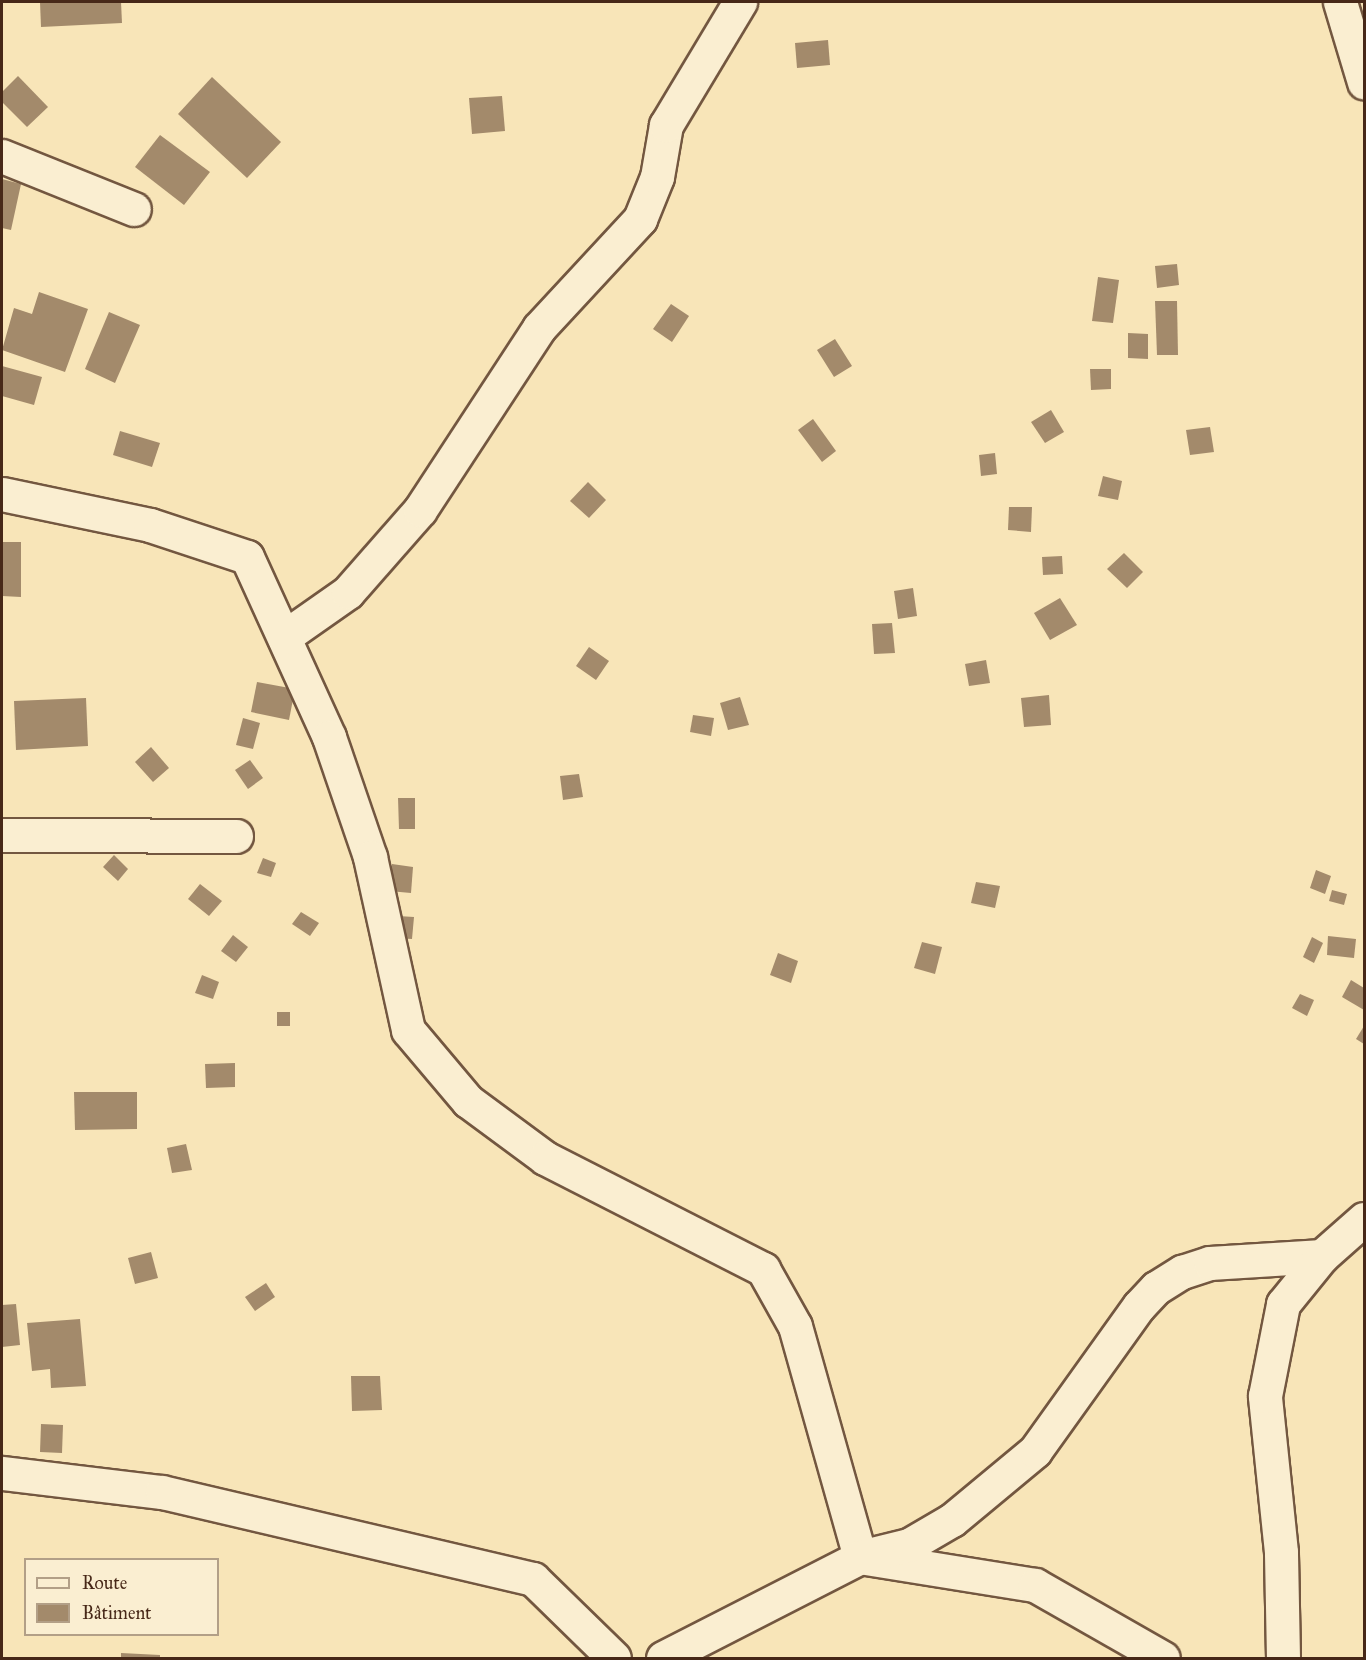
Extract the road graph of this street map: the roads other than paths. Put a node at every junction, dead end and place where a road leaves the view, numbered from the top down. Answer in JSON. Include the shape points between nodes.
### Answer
{"nodes":[{"id":1,"x":740,"y":2,"type":"edge"},
{"id":2,"x":1340,"y":2,"type":"edge"},
{"id":3,"x":1365,"y":82,"type":"edge"},
{"id":4,"x":2,"y":156,"type":"edge"},
{"id":5,"x":134,"y":209,"type":"dead end"},
{"id":6,"x":2,"y":494,"type":"edge"},
{"id":7,"x":284,"y":637,"type":"junction"},
{"id":8,"x":2,"y":835,"type":"edge"},
{"id":9,"x":236,"y":836,"type":"dead end"},
{"id":10,"x":1365,"y":1219,"type":"edge"},
{"id":11,"x":1322,"y":1256,"type":"junction"},
{"id":12,"x":2,"y":1473,"type":"edge"},
{"id":13,"x":860,"y":1557,"type":"junction"},
{"id":14,"x":614,"y":1659,"type":"edge"},
{"id":15,"x":663,"y":1659,"type":"edge"},
{"id":16,"x":1163,"y":1659,"type":"edge"},
{"id":17,"x":1283,"y":1659,"type":"edge"}],
"edges":[{"from":1,"to":7,"type":"street","via":[[666,125],[657,177],[639,219],[539,328],[420,510],[348,592]]},
{"from":2,"to":3,"type":"street"},
{"from":4,"to":5,"type":"street"},
{"from":6,"to":7,"type":"street","via":[[150,525],[247,557]]},
{"from":7,"to":13,"type":"street","via":[[329,737],[370,857],[408,1030],[468,1101],[545,1158],[763,1269],[795,1326]]},
{"from":8,"to":9,"type":"street"},
{"from":10,"to":11,"type":"street"},
{"from":11,"to":13,"type":"street","via":[[1209,1263],[1182,1272],[1156,1288],[1035,1451],[952,1520],[909,1545]]},
{"from":11,"to":17,"type":"street","via":[[1283,1304],[1265,1396],[1281,1552]]},
{"from":12,"to":14,"type":"street","via":[[162,1492],[533,1580]]},
{"from":13,"to":15,"type":"street"},
{"from":13,"to":16,"type":"street","via":[[1035,1586]]}]}
